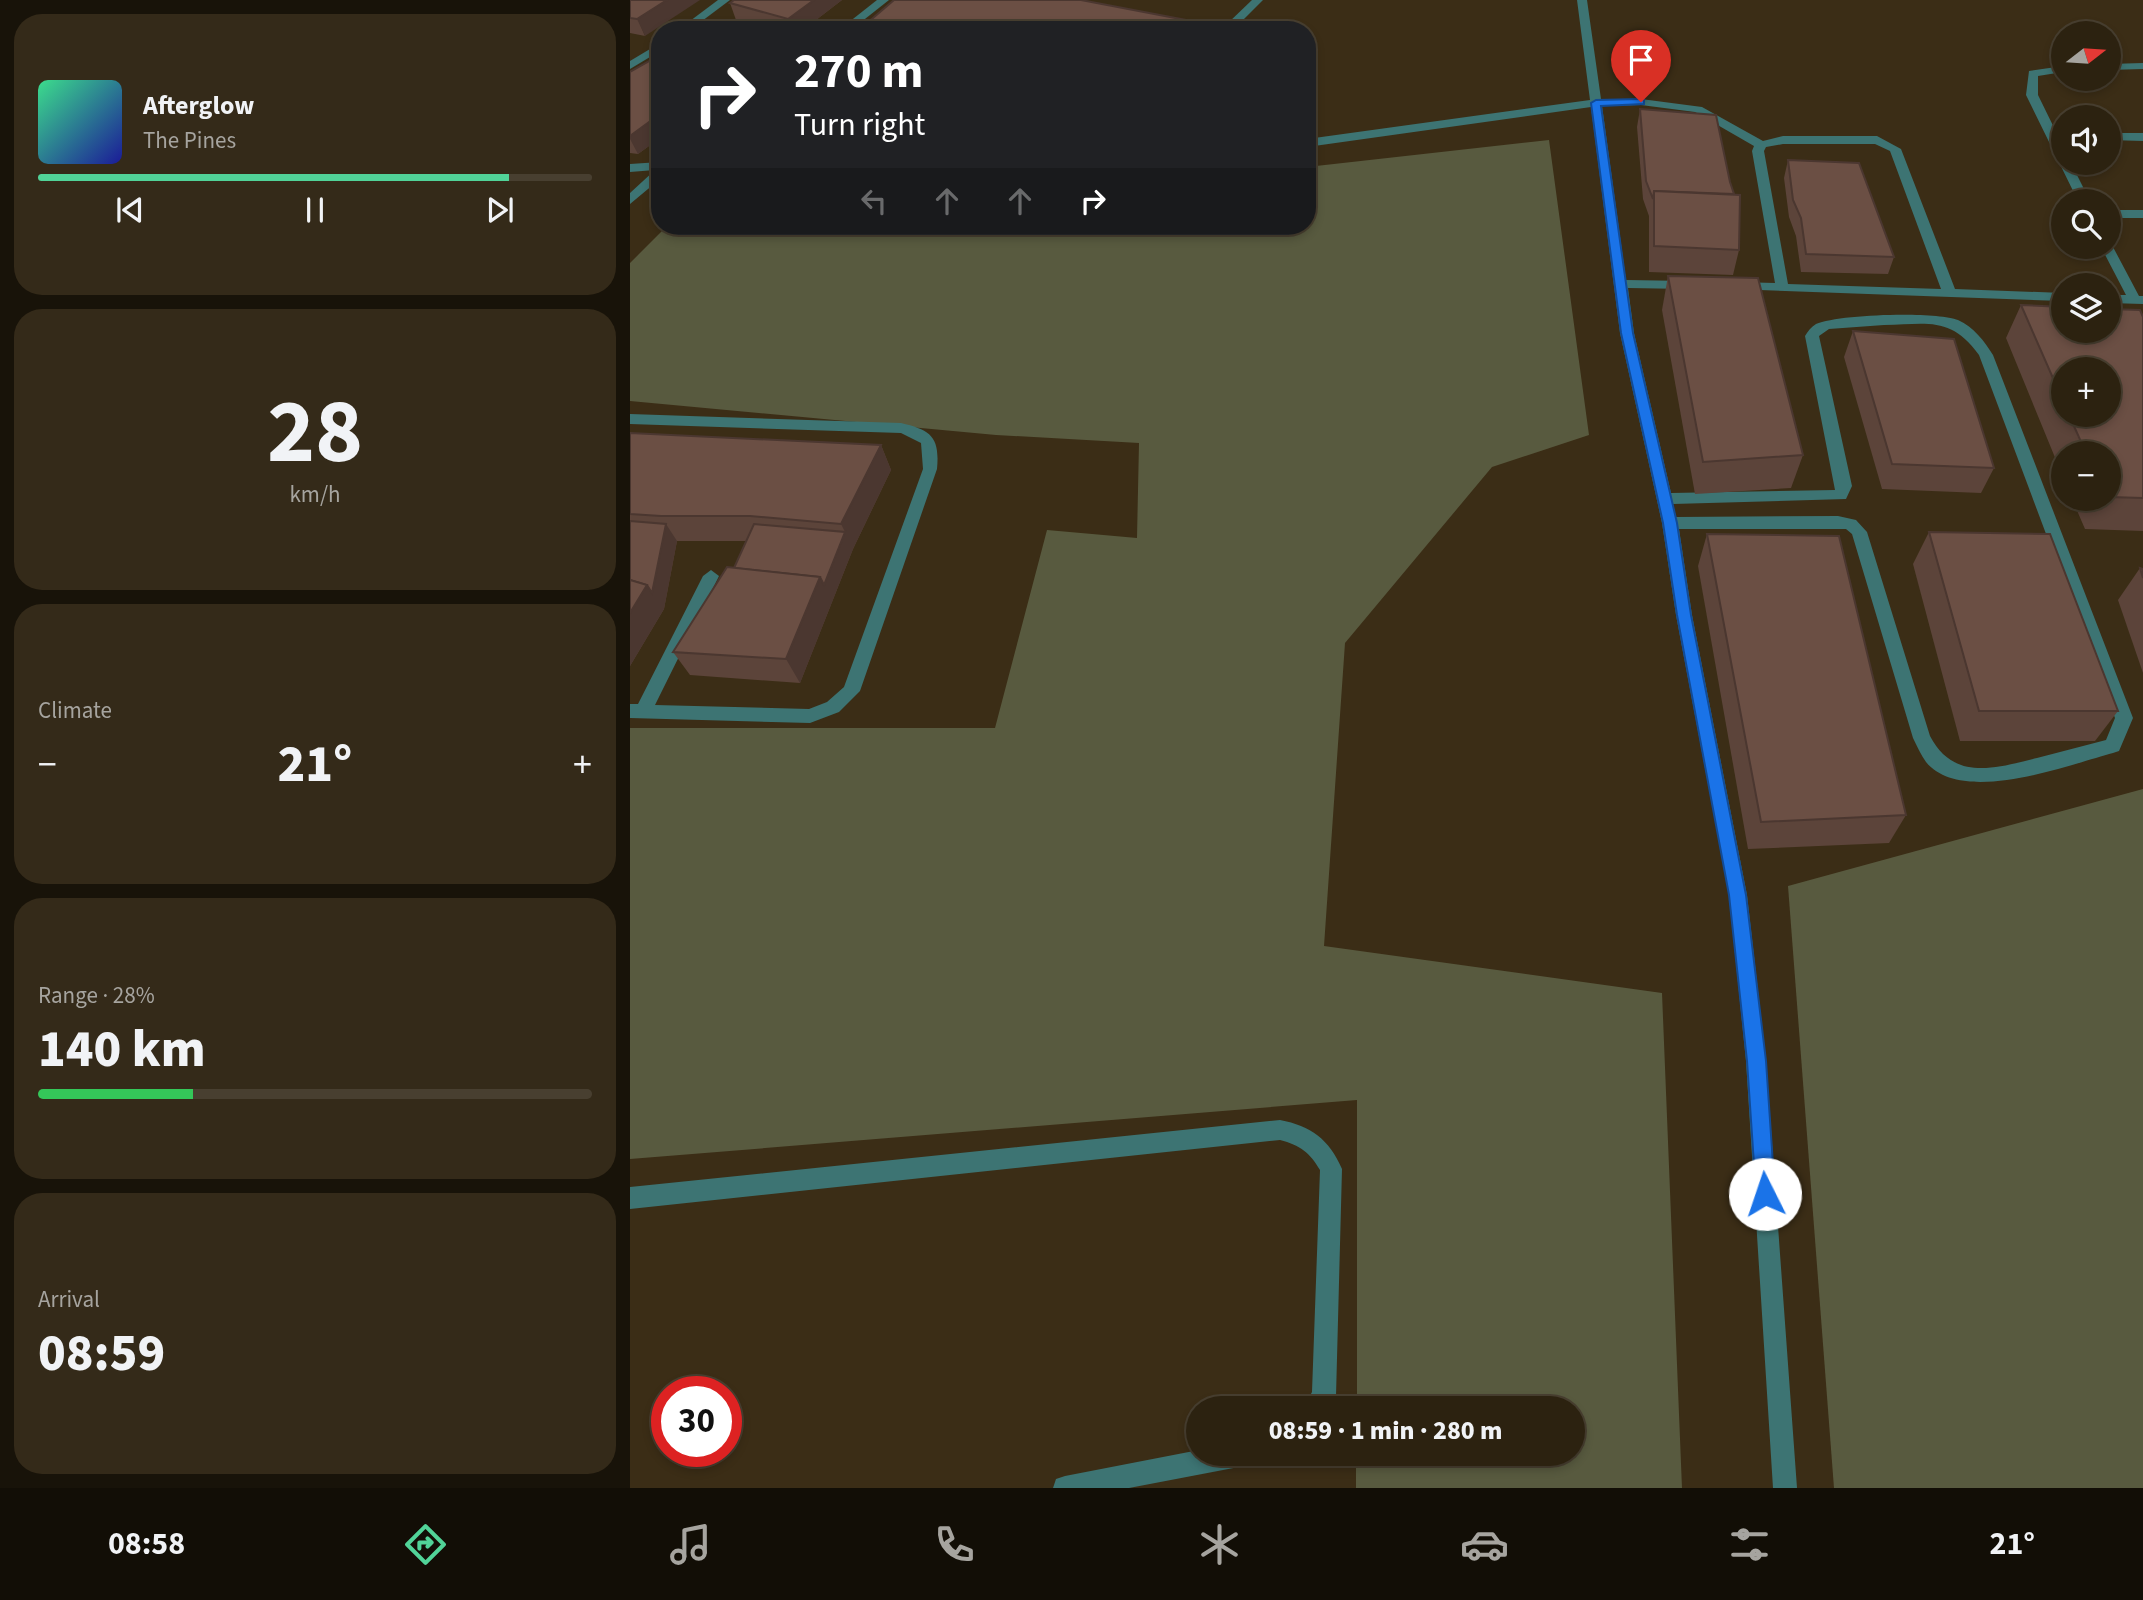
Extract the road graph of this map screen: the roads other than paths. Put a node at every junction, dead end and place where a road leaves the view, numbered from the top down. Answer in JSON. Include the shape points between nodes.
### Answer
{"nodes":[{"id":1,"x":725,"y":0,"type":"edge"},
{"id":2,"x":884,"y":0,"type":"edge"},
{"id":3,"x":1258,"y":0,"type":"edge"},
{"id":4,"x":1582,"y":0,"type":"edge"},
{"id":5,"x":699,"y":21,"type":"edge"},
{"id":6,"x":856,"y":21,"type":"edge"},
{"id":7,"x":1236,"y":21,"type":"edge"},
{"id":8,"x":651,"y":52,"type":"edge"},
{"id":9,"x":630,"y":66,"type":"edge"},
{"id":10,"x":2143,"y":66,"type":"edge"},
{"id":11,"x":2121,"y":67,"type":"edge"},
{"id":12,"x":2051,"y":71,"type":"edge"},
{"id":13,"x":1596,"y":103,"type":"junction"},
{"id":14,"x":2051,"y":125,"type":"edge"},
{"id":15,"x":2121,"y":137,"type":"edge"},
{"id":16,"x":2143,"y":137,"type":"edge"},
{"id":17,"x":1316,"y":141,"type":"edge"},
{"id":18,"x":1760,"y":145,"type":"junction"},
{"id":19,"x":651,"y":167,"type":"edge"},
{"id":20,"x":630,"y":168,"type":"edge"},
{"id":21,"x":651,"y":180,"type":"edge"},
{"id":22,"x":630,"y":200,"type":"edge"},
{"id":23,"x":2121,"y":214,"type":"edge"},
{"id":24,"x":2143,"y":214,"type":"edge"},
{"id":25,"x":2114,"y":259,"type":"edge"},
{"id":26,"x":1622,"y":284,"type":"junction"},
{"id":27,"x":1702,"y":286,"type":"edge"},
{"id":28,"x":1729,"y":286,"type":"edge"},
{"id":29,"x":1782,"y":287,"type":"junction"},
{"id":30,"x":1950,"y":292,"type":"junction"},
{"id":31,"x":2051,"y":296,"type":"edge"},
{"id":32,"x":2121,"y":299,"type":"edge"},
{"id":33,"x":2139,"y":300,"type":"edge"},
{"id":34,"x":630,"y":419,"type":"edge"},
{"id":35,"x":1665,"y":499,"type":"junction"},
{"id":36,"x":1670,"y":523,"type":"junction"},
{"id":37,"x":711,"y":576,"type":"dead end"},
{"id":38,"x":636,"y":711,"type":"edge"},
{"id":39,"x":630,"y":1198,"type":"edge"},
{"id":40,"x":1324,"y":1396,"type":"edge"},
{"id":41,"x":1186,"y":1465,"type":"edge"},
{"id":42,"x":1065,"y":1488,"type":"edge"},
{"id":43,"x":1785,"y":1488,"type":"edge"}],
"edges":[{"from":1,"to":5,"type":"street"},
{"from":2,"to":6,"type":"street"},
{"from":3,"to":7,"type":"street"},
{"from":4,"to":13,"type":"street"},
{"from":8,"to":9,"type":"street"},
{"from":10,"to":11,"type":"street"},
{"from":12,"to":14,"type":"street","via":[[2033,74],[2032,95]]},
{"from":13,"to":17,"type":"street"},
{"from":13,"to":18,"type":"street","via":[[1641,102],[1698,109]]},
{"from":13,"to":26,"type":"street"},
{"from":15,"to":16,"type":"street"},
{"from":18,"to":29,"type":"street"},
{"from":18,"to":30,"type":"street","via":[[1783,140],[1877,140],[1895,149]]},
{"from":19,"to":20,"type":"street"},
{"from":21,"to":22,"type":"street"},
{"from":23,"to":24,"type":"street"},
{"from":25,"to":33,"type":"street"},
{"from":26,"to":27,"type":"street"},
{"from":26,"to":35,"type":"street","via":[[1627,333]]},
{"from":28,"to":29,"type":"street"},
{"from":29,"to":30,"type":"street"},
{"from":30,"to":31,"type":"street"},
{"from":32,"to":33,"type":"street"},
{"from":34,"to":38,"type":"street","via":[[901,428],[919,432],[929,440],[932,452],[930,469],[851,691],[833,707],[810,716]]},
{"from":35,"to":36,"type":"street"},
{"from":35,"to":36,"type":"street","via":[[1841,495],[1844,486],[1812,336],[1819,328],[1857,321],[1949,321],[1962,328],[1986,355],[2124,718],[2113,746],[1996,776],[1959,772],[1933,758],[1922,738],[1859,532],[1851,524]]},
{"from":36,"to":43,"type":"street","via":[[1738,895],[1756,1061]]},
{"from":37,"to":38,"type":"street"},
{"from":39,"to":40,"type":"street","via":[[1280,1129],[1301,1133],[1321,1148],[1331,1169]]},
{"from":41,"to":42,"type":"street"}]}
